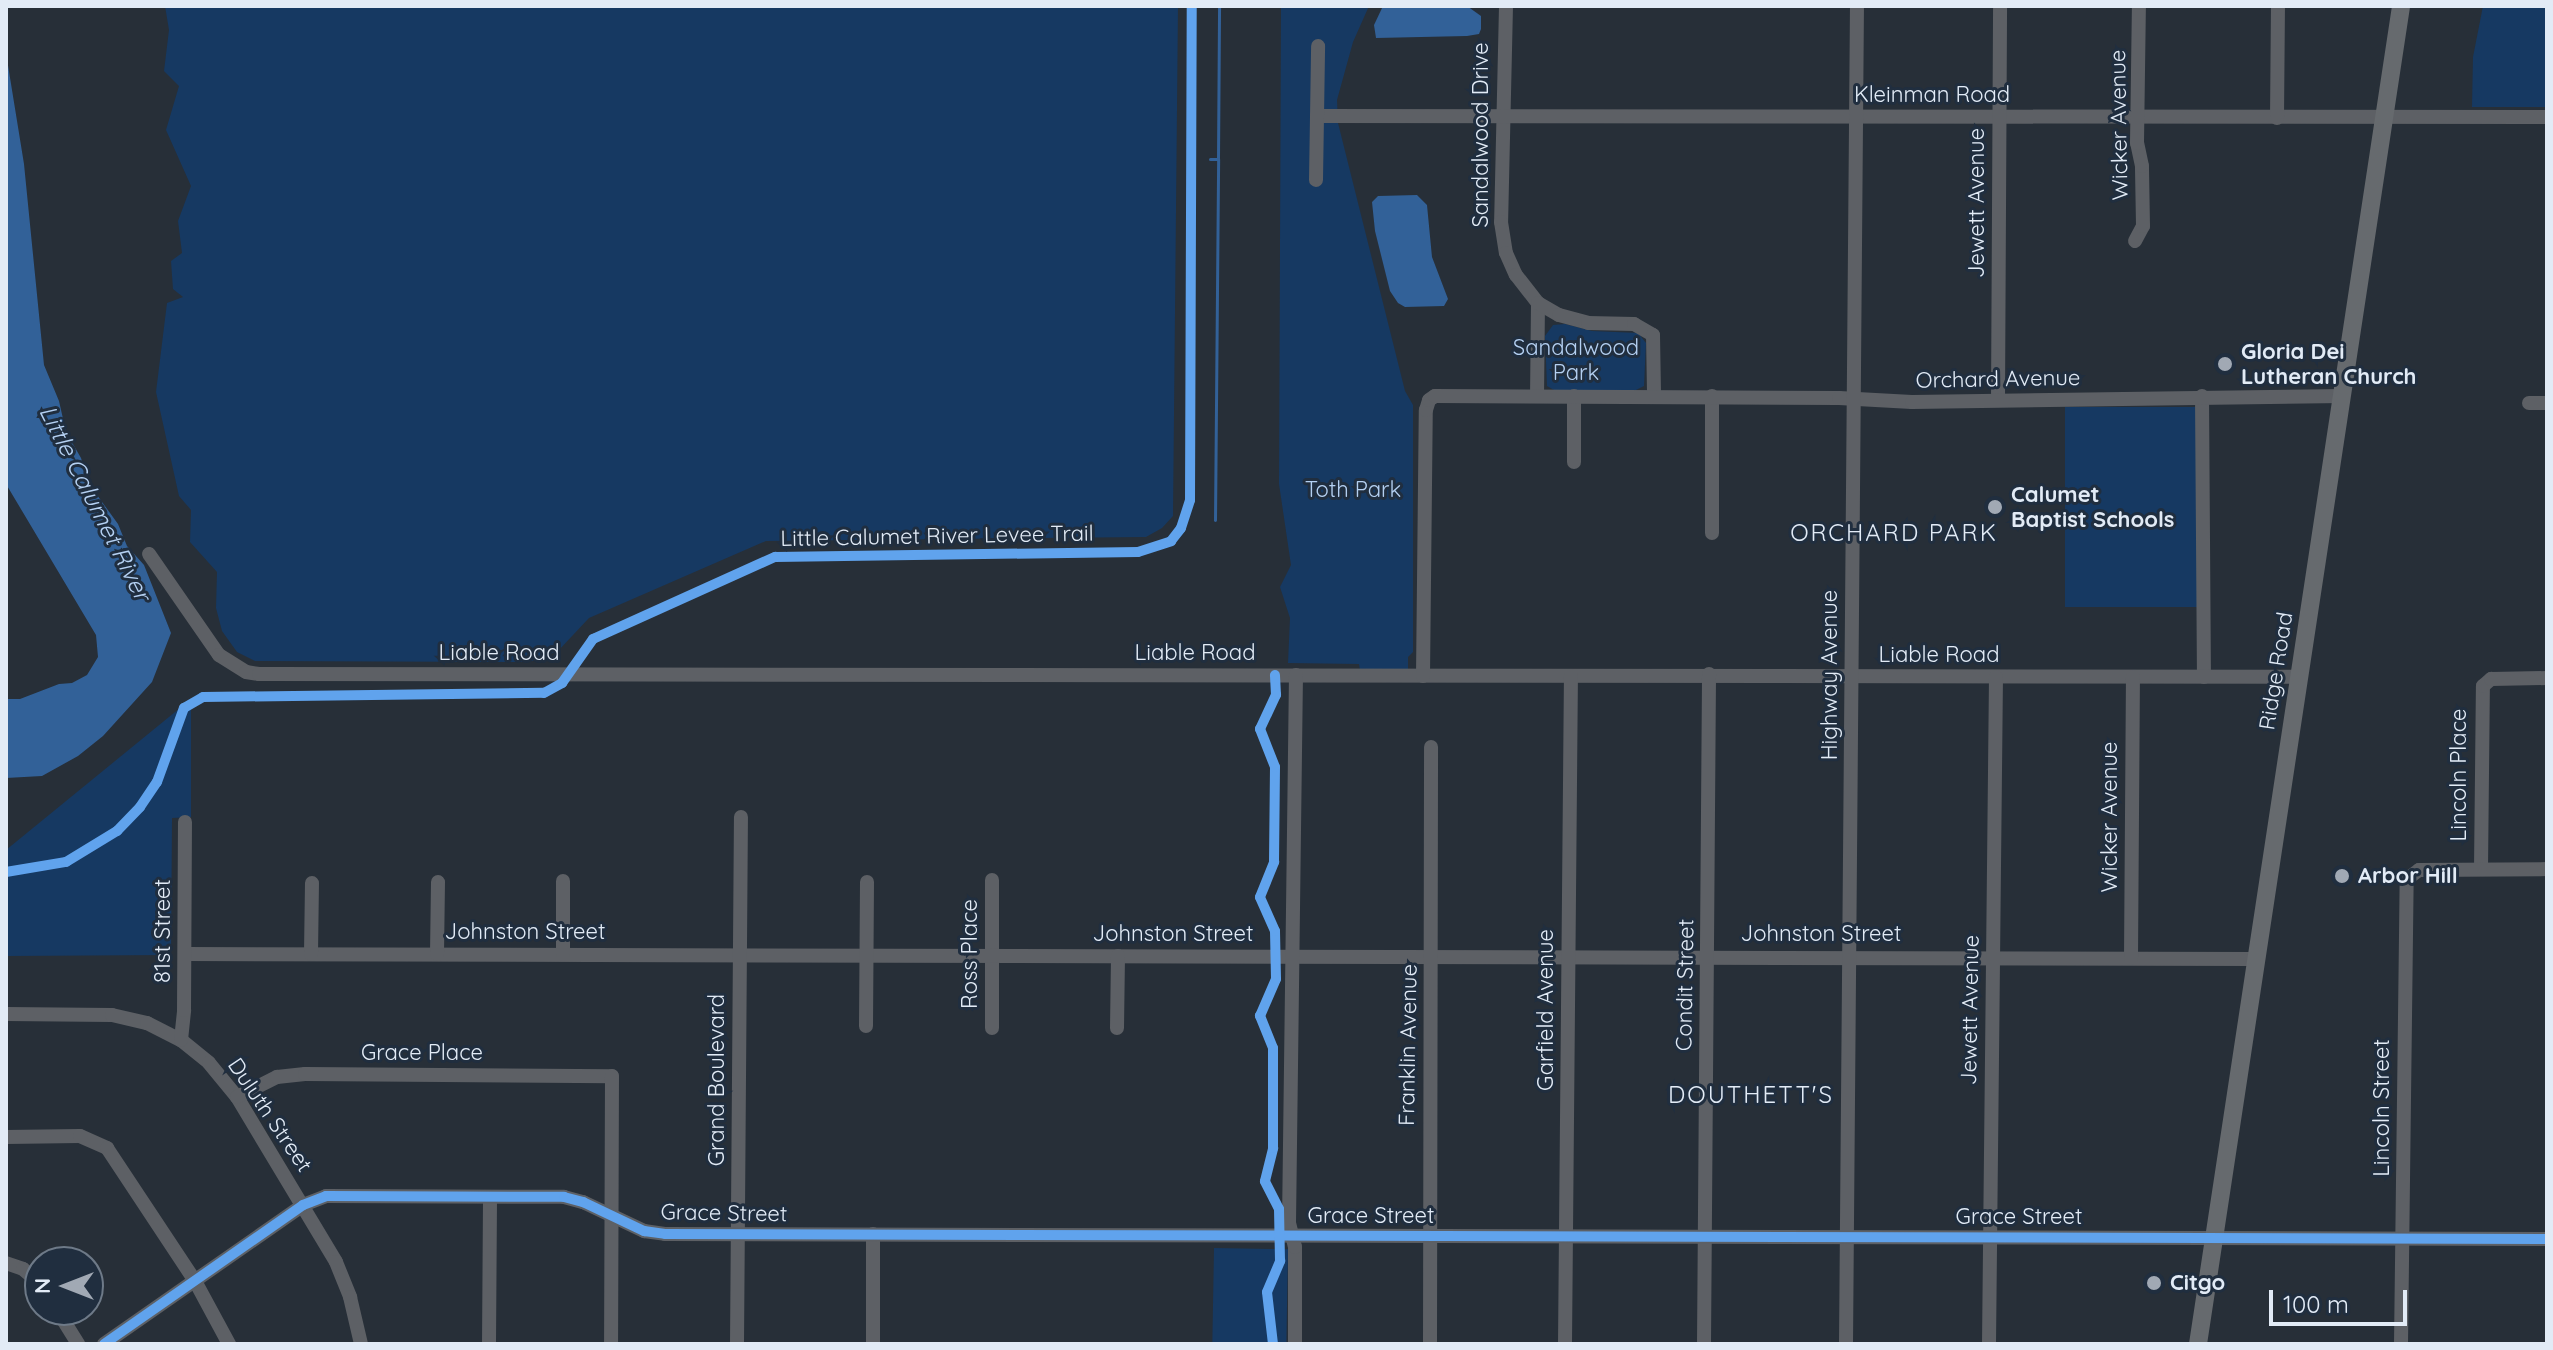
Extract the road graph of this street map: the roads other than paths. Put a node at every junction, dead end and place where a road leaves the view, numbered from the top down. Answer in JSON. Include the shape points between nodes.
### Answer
{"nodes":[{"id":1,"x":1506,"y":6,"type":"edge"},
{"id":2,"x":1857,"y":6,"type":"edge"},
{"id":3,"x":2000,"y":6,"type":"edge"},
{"id":4,"x":2139,"y":6,"type":"edge"},
{"id":5,"x":2278,"y":6,"type":"edge"},
{"id":6,"x":2401,"y":6,"type":"edge"},
{"id":7,"x":1318,"y":46,"type":"dead end"},
{"id":8,"x":1317,"y":116,"type":"junction"},
{"id":9,"x":2385,"y":116,"type":"junction"},
{"id":10,"x":1502,"y":117,"type":"junction"},
{"id":11,"x":1856,"y":117,"type":"junction"},
{"id":12,"x":2547,"y":117,"type":"edge"},
{"id":13,"x":1999,"y":118,"type":"junction"},
{"id":14,"x":2138,"y":118,"type":"junction"},
{"id":15,"x":2277,"y":118,"type":"junction"},
{"id":16,"x":1316,"y":180,"type":"dead end"},
{"id":17,"x":2135,"y":241,"type":"dead end"},
{"id":18,"x":1538,"y":303,"type":"junction"},
{"id":19,"x":1654,"y":395,"type":"junction"},
{"id":20,"x":1537,"y":396,"type":"junction"},
{"id":21,"x":1574,"y":396,"type":"junction"},
{"id":22,"x":1712,"y":396,"type":"junction"},
{"id":23,"x":2202,"y":396,"type":"junction"},
{"id":24,"x":2343,"y":396,"type":"junction"},
{"id":25,"x":1998,"y":400,"type":"junction"},
{"id":26,"x":1855,"y":401,"type":"junction"},
{"id":27,"x":2529,"y":403,"type":"dead end"},
{"id":28,"x":2547,"y":403,"type":"edge"},
{"id":29,"x":1574,"y":462,"type":"dead end"},
{"id":30,"x":1712,"y":533,"type":"dead end"},
{"id":31,"x":149,"y":554,"type":"dead end"},
{"id":32,"x":1709,"y":674,"type":"junction"},
{"id":33,"x":1296,"y":675,"type":"junction"},
{"id":34,"x":1423,"y":676,"type":"junction"},
{"id":35,"x":1571,"y":676,"type":"junction"},
{"id":36,"x":1852,"y":676,"type":"junction"},
{"id":37,"x":1996,"y":677,"type":"junction"},
{"id":38,"x":2133,"y":677,"type":"junction"},
{"id":39,"x":2204,"y":677,"type":"junction"},
{"id":40,"x":2299,"y":677,"type":"junction"},
{"id":41,"x":2547,"y":678,"type":"edge"},
{"id":42,"x":1431,"y":747,"type":"dead end"},
{"id":43,"x":741,"y":817,"type":"dead end"},
{"id":44,"x":185,"y":822,"type":"dead end"},
{"id":45,"x":2481,"y":869,"type":"junction"},
{"id":46,"x":2547,"y":869,"type":"edge"},
{"id":47,"x":992,"y":880,"type":"dead end"},
{"id":48,"x":563,"y":881,"type":"dead end"},
{"id":49,"x":438,"y":882,"type":"dead end"},
{"id":50,"x":867,"y":882,"type":"dead end"},
{"id":51,"x":312,"y":883,"type":"dead end"},
{"id":52,"x":185,"y":954,"type":"junction"},
{"id":53,"x":311,"y":954,"type":"junction"},
{"id":54,"x":437,"y":954,"type":"junction"},
{"id":55,"x":563,"y":954,"type":"junction"},
{"id":56,"x":739,"y":954,"type":"junction"},
{"id":57,"x":867,"y":954,"type":"junction"},
{"id":58,"x":992,"y":955,"type":"junction"},
{"id":59,"x":1291,"y":955,"type":"junction"},
{"id":60,"x":1118,"y":956,"type":"junction"},
{"id":61,"x":1430,"y":956,"type":"junction"},
{"id":62,"x":1568,"y":956,"type":"junction"},
{"id":63,"x":1707,"y":956,"type":"junction"},
{"id":64,"x":1850,"y":956,"type":"junction"},
{"id":65,"x":1993,"y":956,"type":"junction"},
{"id":66,"x":2131,"y":958,"type":"junction"},
{"id":67,"x":2256,"y":959,"type":"junction"},
{"id":68,"x":6,"y":1014,"type":"edge"},
{"id":69,"x":866,"y":1026,"type":"dead end"},
{"id":70,"x":992,"y":1028,"type":"dead end"},
{"id":71,"x":1117,"y":1028,"type":"dead end"},
{"id":72,"x":181,"y":1040,"type":"junction"},
{"id":73,"x":237,"y":1097,"type":"junction"},
{"id":74,"x":6,"y":1137,"type":"edge"},
{"id":75,"x":490,"y":1197,"type":"junction"},
{"id":76,"x":303,"y":1205,"type":"junction"},
{"id":77,"x":611,"y":1216,"type":"junction"},
{"id":78,"x":873,"y":1234,"type":"junction"},
{"id":79,"x":738,"y":1235,"type":"junction"},
{"id":80,"x":1292,"y":1236,"type":"junction"},
{"id":81,"x":1430,"y":1236,"type":"junction"},
{"id":82,"x":1566,"y":1236,"type":"junction"},
{"id":83,"x":2214,"y":1236,"type":"junction"},
{"id":84,"x":1705,"y":1237,"type":"junction"},
{"id":85,"x":1848,"y":1237,"type":"junction"},
{"id":86,"x":1990,"y":1237,"type":"junction"},
{"id":87,"x":2547,"y":1239,"type":"edge"},
{"id":88,"x":2403,"y":1240,"type":"junction"},
{"id":89,"x":195,"y":1281,"type":"junction"},
{"id":90,"x":67,"y":1326,"type":"edge"},
{"id":91,"x":78,"y":1344,"type":"edge"},
{"id":92,"x":104,"y":1344,"type":"edge"},
{"id":93,"x":229,"y":1344,"type":"edge"},
{"id":94,"x":361,"y":1344,"type":"edge"},
{"id":95,"x":489,"y":1344,"type":"edge"},
{"id":96,"x":611,"y":1344,"type":"edge"},
{"id":97,"x":737,"y":1344,"type":"edge"},
{"id":98,"x":873,"y":1344,"type":"edge"},
{"id":99,"x":1295,"y":1344,"type":"edge"},
{"id":100,"x":1430,"y":1344,"type":"edge"},
{"id":101,"x":1565,"y":1344,"type":"edge"},
{"id":102,"x":1704,"y":1344,"type":"edge"},
{"id":103,"x":1846,"y":1344,"type":"edge"},
{"id":104,"x":1989,"y":1344,"type":"edge"},
{"id":105,"x":2198,"y":1344,"type":"edge"},
{"id":106,"x":2401,"y":1344,"type":"edge"}],
"edges":[{"from":1,"to":10,"type":"street","name":"Sandalwood Drive"},
{"from":2,"to":11,"type":"street","name":"Highway Avenue"},
{"from":3,"to":13,"type":"street","name":"Jewett Avenue"},
{"from":4,"to":14,"type":"street","name":"Wicker Avenue"},
{"from":5,"to":15,"type":"street"},
{"from":6,"to":9,"type":"main road","name":"Ridge Road"},
{"from":7,"to":8,"type":"street"},
{"from":8,"to":10,"type":"street","name":"Kleinman Road"},
{"from":8,"to":16,"type":"street"},
{"from":9,"to":12,"type":"street","name":"Kleinman Road"},
{"from":9,"to":15,"type":"street","name":"Kleinman Road"},
{"from":9,"to":24,"type":"main road","name":"Ridge Road"},
{"from":10,"to":11,"type":"street","name":"Kleinman Road"},
{"from":10,"to":18,"type":"street","name":"Sandalwood Drive","via":[[1501,222],[1506,253]]},
{"from":11,"to":13,"type":"street","name":"Kleinman Road"},
{"from":11,"to":26,"type":"street","name":"Highway Avenue"},
{"from":13,"to":14,"type":"street","name":"Kleinman Road"},
{"from":13,"to":25,"type":"street","name":"Jewett Avenue"},
{"from":14,"to":15,"type":"street","name":"Kleinman Road"},
{"from":14,"to":17,"type":"street","name":"Wicker Avenue","via":[[2143,226]]},
{"from":18,"to":19,"type":"street","name":"Sandalwood Drive","via":[[1559,315],[1588,323],[1634,324],[1653,335]]},
{"from":18,"to":20,"type":"street"},
{"from":19,"to":21,"type":"street"},
{"from":19,"to":22,"type":"street","name":"Orchard Avenue"},
{"from":20,"to":21,"type":"street"},
{"from":20,"to":34,"type":"street","via":[[1429,400]]},
{"from":21,"to":29,"type":"street"},
{"from":22,"to":26,"type":"street","name":"Orchard Avenue"},
{"from":22,"to":30,"type":"street"},
{"from":23,"to":24,"type":"street","name":"Orchard Avenue"},
{"from":23,"to":25,"type":"street","name":"Orchard Avenue"},
{"from":23,"to":39,"type":"street"},
{"from":24,"to":40,"type":"main road","name":"Ridge Road"},
{"from":25,"to":26,"type":"street","name":"Orchard Avenue"},
{"from":26,"to":36,"type":"street","name":"Highway Avenue"},
{"from":27,"to":28,"type":"street"},
{"from":31,"to":33,"type":"street","name":"Liable Road","via":[[219,655],[259,674]]},
{"from":32,"to":35,"type":"street","name":"Liable Road"},
{"from":32,"to":36,"type":"street","name":"Liable Road"},
{"from":32,"to":63,"type":"street","name":"Condit Street"},
{"from":33,"to":34,"type":"street","name":"Liable Road"},
{"from":33,"to":59,"type":"street"},
{"from":34,"to":35,"type":"street","name":"Liable Road"},
{"from":35,"to":62,"type":"street","name":"Garfield Avenue"},
{"from":36,"to":37,"type":"street","name":"Liable Road"},
{"from":36,"to":64,"type":"street","name":"Highway Avenue"},
{"from":37,"to":38,"type":"street","name":"Liable Road"},
{"from":37,"to":65,"type":"street","name":"Jewett Avenue"},
{"from":38,"to":39,"type":"street","name":"Liable Road"},
{"from":38,"to":66,"type":"street","name":"Wicker Avenue"},
{"from":39,"to":40,"type":"street","name":"Liable Road"},
{"from":40,"to":67,"type":"main road","name":"Ridge Road"},
{"from":41,"to":45,"type":"street","name":"Lincoln Place","via":[[2486,681],[2481,692]]},
{"from":42,"to":61,"type":"street","name":"Franklin Avenue"},
{"from":43,"to":56,"type":"street","name":"Grand Boulevard"},
{"from":44,"to":52,"type":"street","name":"81st Street"},
{"from":45,"to":46,"type":"street"},
{"from":45,"to":88,"type":"street","name":"Lincoln Street","via":[[2419,870],[2409,874],[2405,886]]},
{"from":47,"to":58,"type":"street","name":"Ross Place"},
{"from":48,"to":55,"type":"street"},
{"from":49,"to":54,"type":"street"},
{"from":50,"to":57,"type":"street"},
{"from":51,"to":53,"type":"street"},
{"from":52,"to":53,"type":"street","name":"Johnston Street"},
{"from":52,"to":72,"type":"street","name":"81st Street"},
{"from":53,"to":54,"type":"street","name":"Johnston Street"},
{"from":54,"to":55,"type":"street","name":"Johnston Street"},
{"from":55,"to":56,"type":"street","name":"Johnston Street"},
{"from":56,"to":57,"type":"street","name":"Johnston Street"},
{"from":56,"to":79,"type":"street","name":"Grand Boulevard"},
{"from":57,"to":58,"type":"street","name":"Johnston Street"},
{"from":57,"to":69,"type":"street"},
{"from":58,"to":60,"type":"street","name":"Johnston Street"},
{"from":58,"to":70,"type":"street","name":"Ross Place"},
{"from":59,"to":60,"type":"street","name":"Johnston Street"},
{"from":59,"to":61,"type":"street","name":"Johnston Street"},
{"from":59,"to":80,"type":"street"},
{"from":60,"to":71,"type":"street"},
{"from":61,"to":62,"type":"street","name":"Johnston Street"},
{"from":61,"to":81,"type":"street","name":"Franklin Avenue"},
{"from":62,"to":63,"type":"street","name":"Johnston Street"},
{"from":62,"to":82,"type":"street","name":"Garfield Avenue"},
{"from":63,"to":64,"type":"street","name":"Johnston Street"},
{"from":63,"to":84,"type":"street","name":"Condit Street"},
{"from":64,"to":65,"type":"street","name":"Johnston Street"},
{"from":64,"to":85,"type":"street","name":"Highway Avenue"},
{"from":65,"to":66,"type":"street","name":"Johnston Street"},
{"from":65,"to":86,"type":"street","name":"Jewett Avenue"},
{"from":66,"to":67,"type":"street","name":"Johnston Street"},
{"from":67,"to":83,"type":"main road","name":"Ridge Road"},
{"from":68,"to":72,"type":"street","name":"Duluth Street","via":[[112,1015],[147,1023]]},
{"from":72,"to":73,"type":"street","name":"Duluth Street"},
{"from":73,"to":76,"type":"street","name":"Duluth Street"},
{"from":73,"to":77,"type":"street","name":"Grace Place","via":[[277,1077],[305,1074],[612,1076]]},
{"from":74,"to":89,"type":"street","via":[[80,1136],[107,1148]]},
{"from":75,"to":76,"type":"street","name":"Grace Street","via":[[326,1196]]},
{"from":75,"to":77,"type":"street","name":"Grace Street","via":[[564,1197]]},
{"from":75,"to":95,"type":"street"},
{"from":76,"to":89,"type":"street","name":"Grace Street"},
{"from":76,"to":94,"type":"street","name":"Duluth Street","via":[[336,1262]]},
{"from":77,"to":79,"type":"street","name":"Grace Street","via":[[644,1231]]},
{"from":77,"to":96,"type":"street"},
{"from":78,"to":79,"type":"street","name":"Grace Street"},
{"from":78,"to":80,"type":"street","name":"Grace Street"},
{"from":78,"to":98,"type":"street"},
{"from":79,"to":97,"type":"street","name":"Grand Boulevard"},
{"from":80,"to":81,"type":"street","name":"Grace Street"},
{"from":80,"to":99,"type":"street"},
{"from":81,"to":82,"type":"street","name":"Grace Street"},
{"from":81,"to":100,"type":"street","name":"Franklin Avenue"},
{"from":82,"to":84,"type":"street","name":"Grace Street"},
{"from":82,"to":101,"type":"street","name":"Garfield Avenue"},
{"from":83,"to":86,"type":"street","name":"Grace Street"},
{"from":83,"to":88,"type":"street","name":"Grace Street"},
{"from":83,"to":105,"type":"main road","name":"Ridge Road"},
{"from":84,"to":85,"type":"street","name":"Grace Street"},
{"from":84,"to":102,"type":"street","name":"Condit Street"},
{"from":85,"to":86,"type":"street","name":"Grace Street"},
{"from":85,"to":103,"type":"street","name":"Highway Avenue"},
{"from":86,"to":104,"type":"street","name":"Jewett Avenue"},
{"from":87,"to":88,"type":"street","name":"Grace Street"},
{"from":88,"to":106,"type":"street","name":"Lincoln Street"},
{"from":89,"to":92,"type":"street","name":"Grace Street"},
{"from":89,"to":93,"type":"street"},
{"from":90,"to":91,"type":"street"}]}
